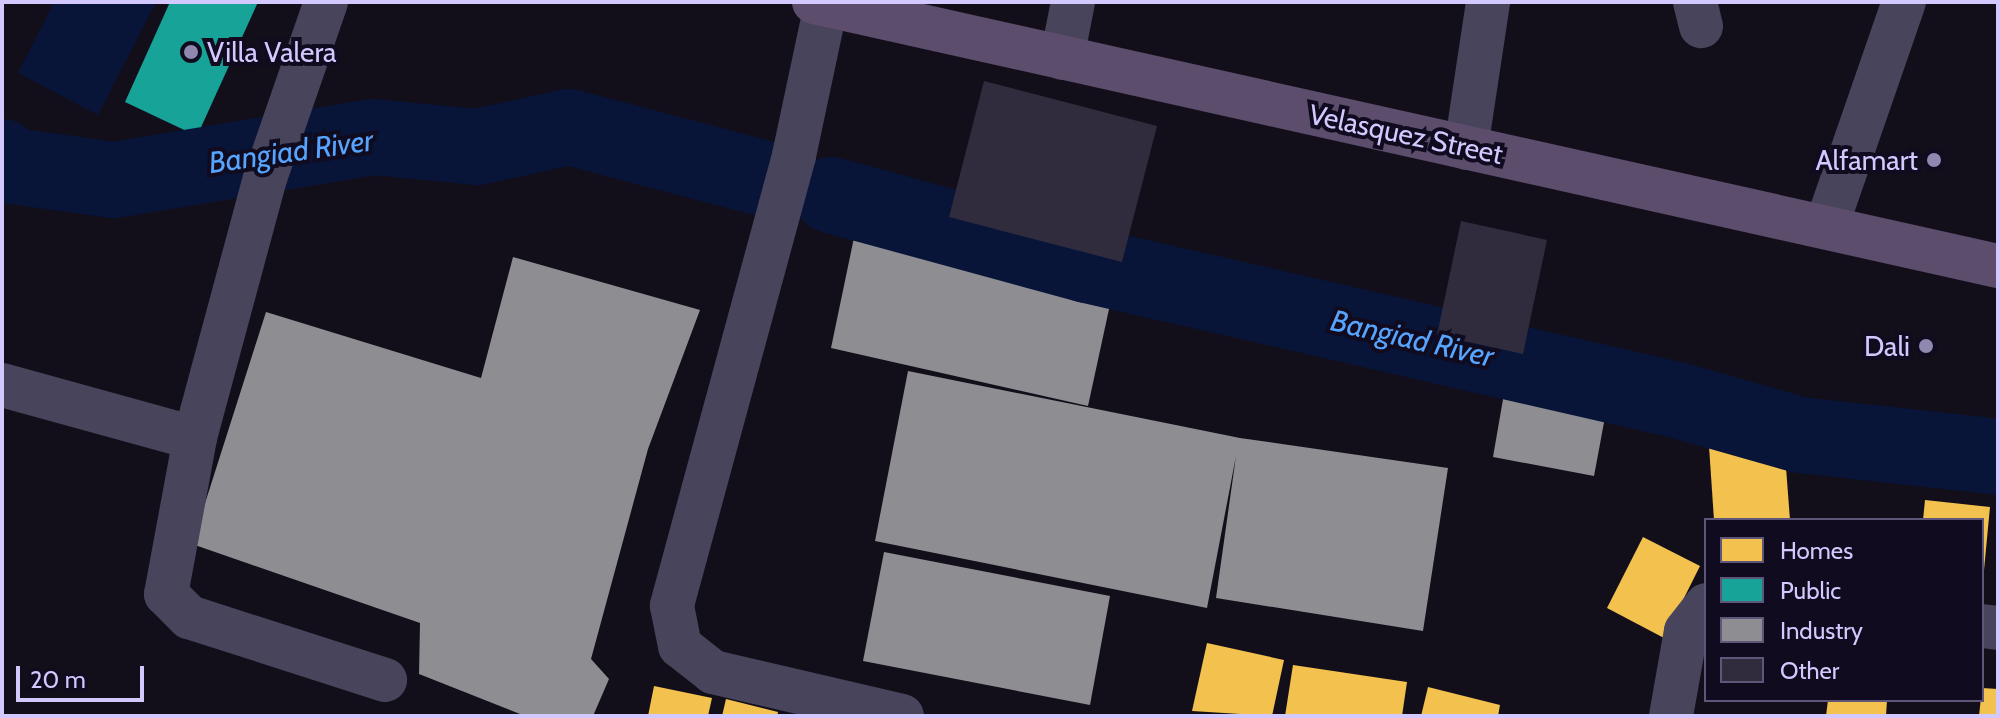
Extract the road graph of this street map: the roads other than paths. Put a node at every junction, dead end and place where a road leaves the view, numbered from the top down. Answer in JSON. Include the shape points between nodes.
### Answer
{"nodes":[{"id":1,"x":326,"y":2,"type":"edge"},
{"id":2,"x":1073,"y":2,"type":"edge"},
{"id":3,"x":1488,"y":2,"type":"edge"},
{"id":4,"x":1904,"y":2,"type":"edge"},
{"id":5,"x":820,"y":3,"type":"edge"},
{"id":6,"x":889,"y":12,"type":"edge"},
{"id":7,"x":1062,"y":58,"type":"junction"},
{"id":8,"x":1466,"y":148,"type":"junction"},
{"id":9,"x":1826,"y":227,"type":"junction"},
{"id":10,"x":1998,"y":266,"type":"edge"},
{"id":11,"x":2,"y":385,"type":"edge"},
{"id":12,"x":195,"y":438,"type":"junction"},
{"id":13,"x":1704,"y":608,"type":"edge"},
{"id":14,"x":385,"y":680,"type":"dead end"},
{"id":15,"x":902,"y":716,"type":"edge"},
{"id":16,"x":1671,"y":716,"type":"edge"}],
"edges":[{"from":1,"to":12,"type":"street","via":[[265,178]]},
{"from":2,"to":7,"type":"street"},
{"from":3,"to":8,"type":"street"},
{"from":4,"to":9,"type":"street"},
{"from":5,"to":6,"type":"main road","name":"Velasquez Street"},
{"from":5,"to":15,"type":"street","via":[[794,156],[672,606],[680,646],[713,672]]},
{"from":6,"to":7,"type":"main road","name":"Velasquez Street"},
{"from":7,"to":8,"type":"main road","name":"Velasquez Street"},
{"from":8,"to":9,"type":"main road","name":"Velasquez Street"},
{"from":9,"to":10,"type":"main road","name":"Velasquez Street"},
{"from":11,"to":12,"type":"street"},
{"from":12,"to":14,"type":"street","via":[[165,569],[166,594],[189,617]]},
{"from":13,"to":16,"type":"street","via":[[1686,631]]}]}
